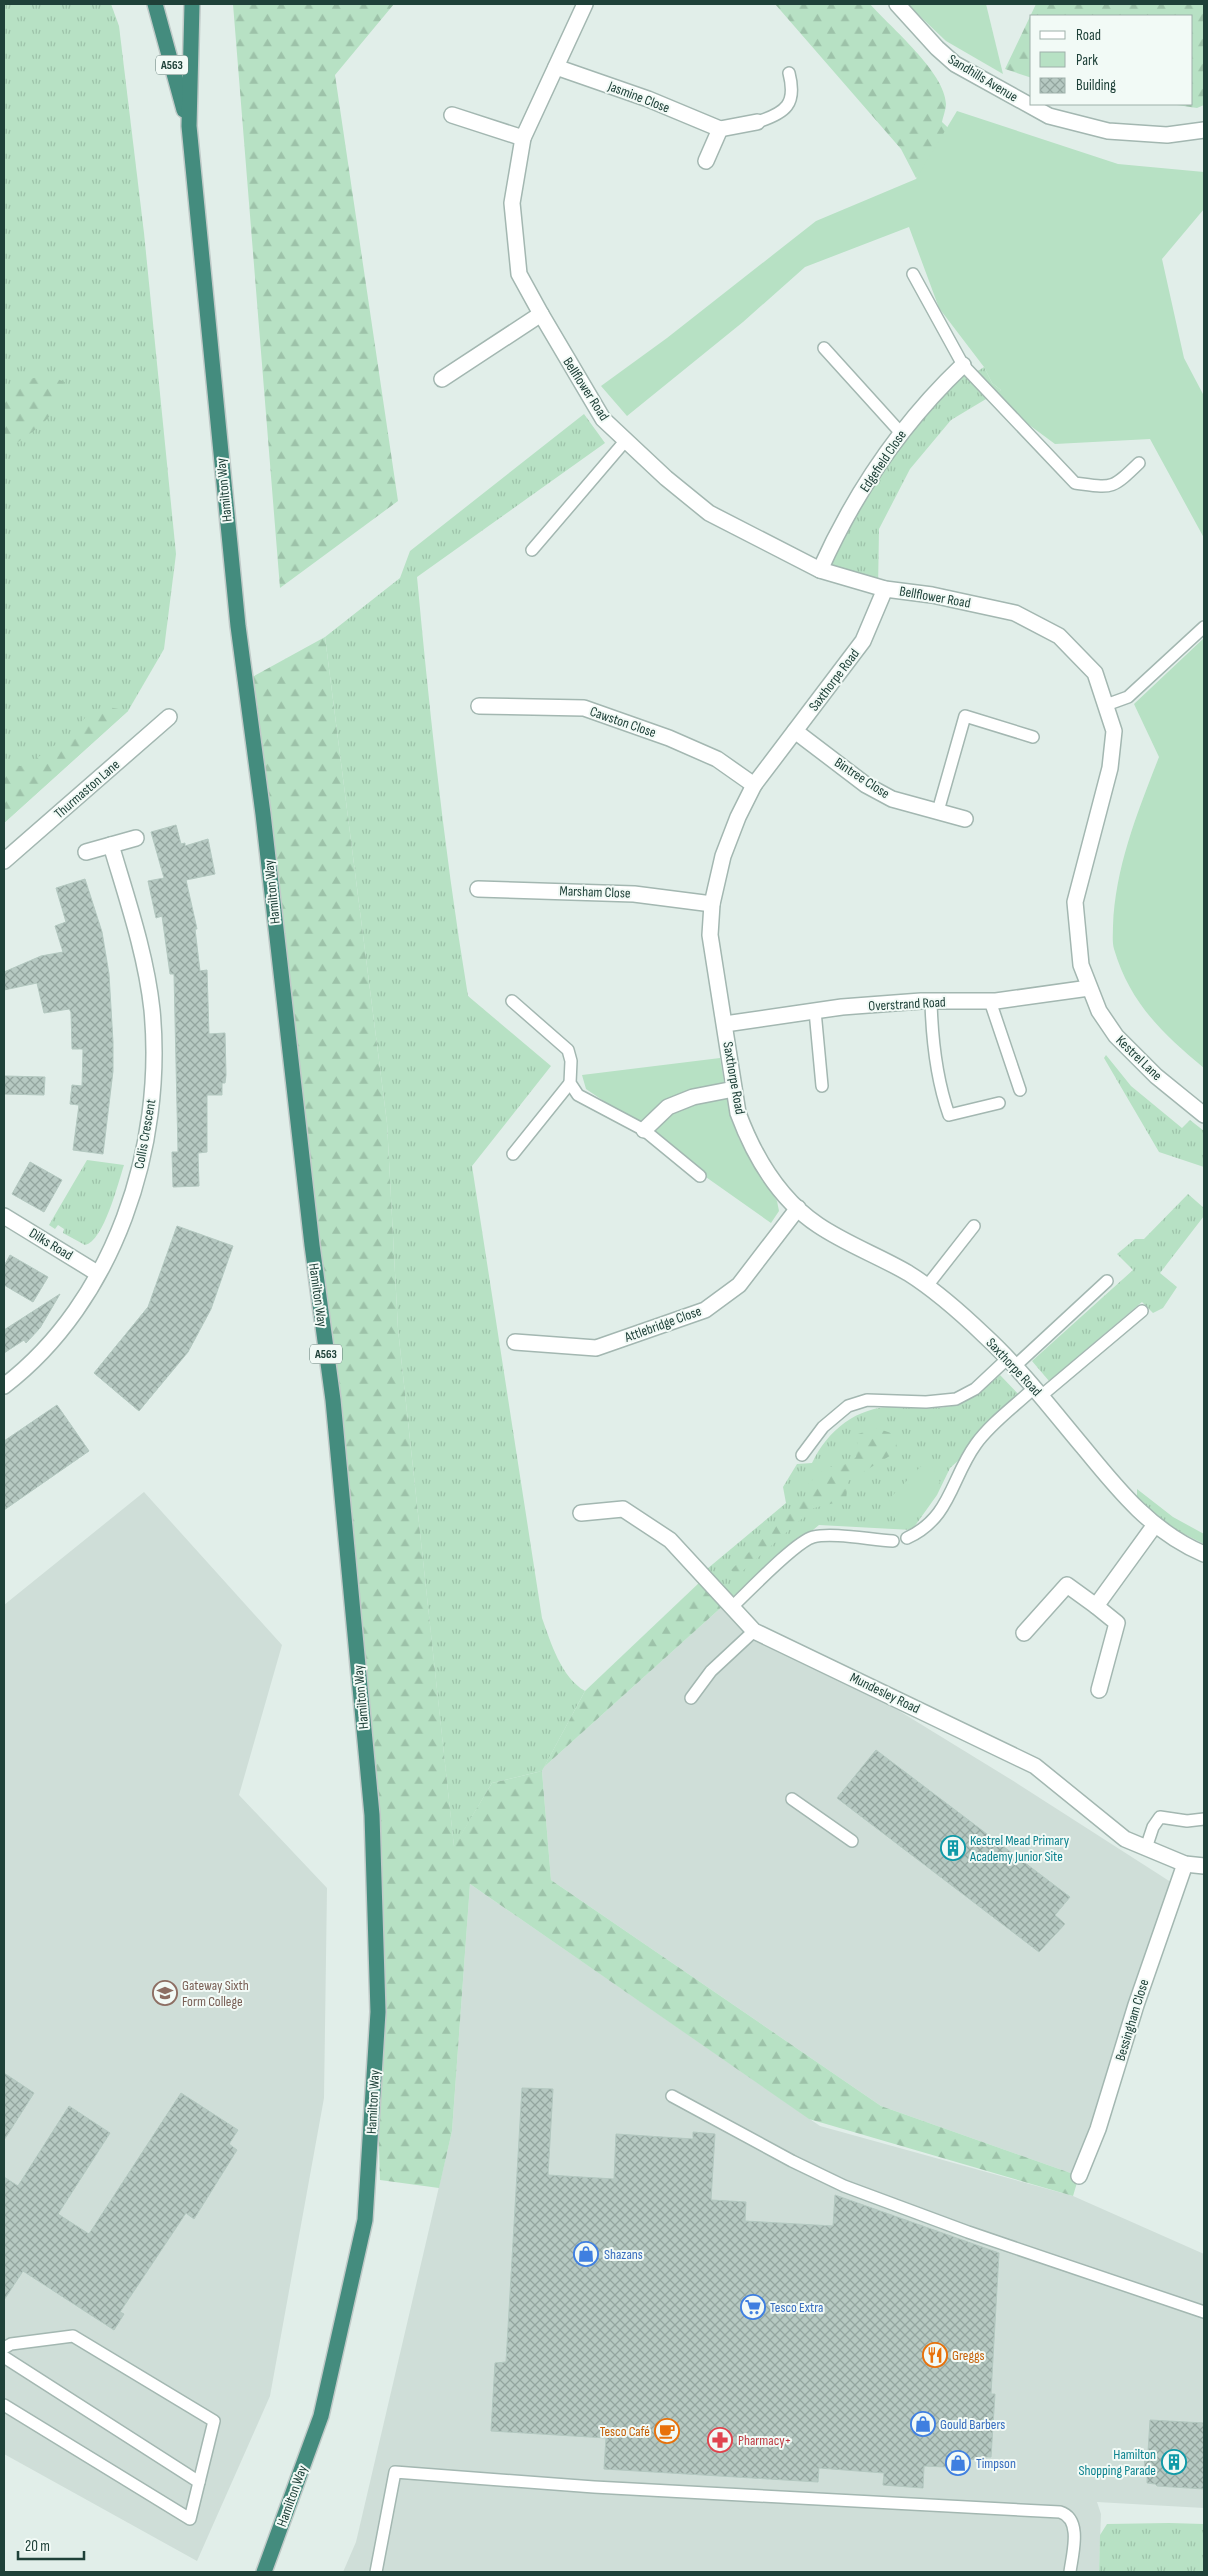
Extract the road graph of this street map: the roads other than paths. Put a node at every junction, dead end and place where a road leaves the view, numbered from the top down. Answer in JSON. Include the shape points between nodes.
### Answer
{"nodes":[{"id":1,"x":155,"y":4,"type":"edge"},
{"id":2,"x":192,"y":4,"type":"edge"},
{"id":3,"x":586,"y":4,"type":"edge"},
{"id":4,"x":897,"y":4,"type":"edge"},
{"id":5,"x":556,"y":67,"type":"junction"},
{"id":6,"x":788,"y":73,"type":"dead end"},
{"id":7,"x":452,"y":115,"type":"dead end"},
{"id":8,"x":757,"y":122,"type":"joint"},
{"id":9,"x":188,"y":126,"type":"junction"},
{"id":10,"x":720,"y":129,"type":"junction"},
{"id":11,"x":1204,"y":130,"type":"edge"},
{"id":12,"x":523,"y":138,"type":"junction"},
{"id":13,"x":706,"y":161,"type":"dead end"},
{"id":14,"x":913,"y":274,"type":"dead end"},
{"id":15,"x":541,"y":314,"type":"junction"},
{"id":16,"x":824,"y":348,"type":"dead end"},
{"id":17,"x":963,"y":365,"type":"junction"},
{"id":18,"x":442,"y":379,"type":"dead end"},
{"id":19,"x":901,"y":433,"type":"junction"},
{"id":20,"x":626,"y":440,"type":"junction"},
{"id":21,"x":1139,"y":463,"type":"dead end"},
{"id":22,"x":532,"y":550,"type":"dead end"},
{"id":23,"x":820,"y":570,"type":"junction"},
{"id":24,"x":886,"y":589,"type":"junction"},
{"id":25,"x":1204,"y":627,"type":"edge"},
{"id":26,"x":1106,"y":705,"type":"junction"},
{"id":27,"x":479,"y":706,"type":"dead end"},
{"id":28,"x":170,"y":717,"type":"dead end"},
{"id":29,"x":795,"y":731,"type":"junction"},
{"id":30,"x":1033,"y":737,"type":"dead end"},
{"id":31,"x":754,"y":785,"type":"junction"},
{"id":32,"x":938,"y":811,"type":"junction"},
{"id":33,"x":965,"y":819,"type":"dead end"},
{"id":34,"x":136,"y":838,"type":"dead end"},
{"id":35,"x":111,"y":845,"type":"junction"},
{"id":36,"x":86,"y":852,"type":"dead end"},
{"id":37,"x":4,"y":861,"type":"edge"},
{"id":38,"x":478,"y":889,"type":"dead end"},
{"id":39,"x":712,"y":904,"type":"junction"},
{"id":40,"x":1089,"y":988,"type":"junction"},
{"id":41,"x":512,"y":1001,"type":"dead end"},
{"id":42,"x":990,"y":1001,"type":"junction"},
{"id":43,"x":931,"y":1002,"type":"junction"},
{"id":44,"x":815,"y":1011,"type":"junction"},
{"id":45,"x":725,"y":1024,"type":"junction"},
{"id":46,"x":570,"y":1083,"type":"junction"},
{"id":47,"x":822,"y":1086,"type":"dead end"},
{"id":48,"x":734,"y":1089,"type":"junction"},
{"id":49,"x":1020,"y":1090,"type":"dead end"},
{"id":50,"x":999,"y":1103,"type":"dead end"},
{"id":51,"x":1204,"y":1115,"type":"edge"},
{"id":52,"x":644,"y":1130,"type":"junction"},
{"id":53,"x":513,"y":1154,"type":"dead end"},
{"id":54,"x":700,"y":1176,"type":"dead end"},
{"id":55,"x":798,"y":1208,"type":"junction"},
{"id":56,"x":4,"y":1216,"type":"edge"},
{"id":57,"x":974,"y":1226,"type":"dead end"},
{"id":58,"x":97,"y":1273,"type":"junction"},
{"id":59,"x":1107,"y":1281,"type":"dead end"},
{"id":60,"x":927,"y":1286,"type":"junction"},
{"id":61,"x":1142,"y":1311,"type":"dead end"},
{"id":62,"x":514,"y":1342,"type":"dead end"},
{"id":63,"x":1011,"y":1363,"type":"junction"},
{"id":64,"x":4,"y":1386,"type":"edge"},
{"id":65,"x":1038,"y":1392,"type":"junction"},
{"id":66,"x":802,"y":1455,"type":"dead end"},
{"id":67,"x":580,"y":1513,"type":"dead end"},
{"id":68,"x":1154,"y":1526,"type":"junction"},
{"id":69,"x":908,"y":1538,"type":"dead end"},
{"id":70,"x":893,"y":1540,"type":"dead end"},
{"id":71,"x":1204,"y":1554,"type":"edge"},
{"id":72,"x":1096,"y":1606,"type":"junction"},
{"id":73,"x":732,"y":1607,"type":"junction"},
{"id":74,"x":754,"y":1631,"type":"junction"},
{"id":75,"x":1024,"y":1633,"type":"dead end"},
{"id":76,"x":1099,"y":1690,"type":"dead end"},
{"id":77,"x":691,"y":1698,"type":"dead end"},
{"id":78,"x":792,"y":1799,"type":"dead end"},
{"id":79,"x":1204,"y":1819,"type":"edge"},
{"id":80,"x":852,"y":1841,"type":"dead end"},
{"id":81,"x":1146,"y":1848,"type":"junction"},
{"id":82,"x":1185,"y":1864,"type":"junction"},
{"id":83,"x":1204,"y":1866,"type":"edge"},
{"id":84,"x":672,"y":2096,"type":"dead end"},
{"id":85,"x":1080,"y":2176,"type":"dead end"},
{"id":86,"x":1204,"y":2312,"type":"edge"},
{"id":87,"x":4,"y":2348,"type":"edge"},
{"id":88,"x":4,"y":2357,"type":"edge"},
{"id":89,"x":4,"y":2405,"type":"edge"},
{"id":90,"x":199,"y":2482,"type":"junction"},
{"id":91,"x":264,"y":2572,"type":"edge"},
{"id":92,"x":376,"y":2572,"type":"edge"},
{"id":93,"x":1070,"y":2572,"type":"edge"}],
"edges":[{"from":1,"to":9,"type":"highway","name":"Hamilton Way","number":"A563"},
{"from":2,"to":9,"type":"highway","name":"Hamilton Way","number":"A563"},
{"from":3,"to":5,"type":"street","name":"Bellflower Road"},
{"from":4,"to":11,"type":"street","name":"Sandhills Avenue","via":[[955,64],[1049,116],[1108,131],[1167,136]]},
{"from":5,"to":10,"type":"street","name":"Jasmine Close","via":[[648,99]]},
{"from":5,"to":12,"type":"street","name":"Bellflower Road"},
{"from":6,"to":8,"type":"lane","via":[[793,89],[787,107],[779,114]]},
{"from":7,"to":12,"type":"street"},
{"from":8,"to":10,"type":"street"},
{"from":9,"to":91,"type":"highway","name":"Hamilton Way","number":"A563","via":[[238,626],[332,1400],[372,1815],[378,2012],[365,2220],[321,2416]]},
{"from":10,"to":13,"type":"street"},
{"from":12,"to":15,"type":"street","name":"Bellflower Road","via":[[512,204],[514,240],[519,274]]},
{"from":14,"to":17,"type":"lane"},
{"from":15,"to":18,"type":"street"},
{"from":15,"to":20,"type":"street","name":"Bellflower Road","via":[[603,419]]},
{"from":16,"to":19,"type":"lane"},
{"from":17,"to":19,"type":"street","name":"Edgefield Close"},
{"from":17,"to":21,"type":"lane","via":[[1075,483],[1110,486],[1118,483]]},
{"from":19,"to":23,"type":"street","name":"Edgefield Close","via":[[841,527]]},
{"from":20,"to":22,"type":"lane"},
{"from":20,"to":23,"type":"street","name":"Bellflower Road","via":[[709,513]]},
{"from":23,"to":24,"type":"street","name":"Bellflower Road"},
{"from":24,"to":26,"type":"street","name":"Bellflower Road","via":[[932,594],[1015,613],[1052,632],[1095,673]]},
{"from":24,"to":29,"type":"street","name":"Saxthorpe Road","via":[[863,641]]},
{"from":25,"to":26,"type":"lane","via":[[1128,696]]},
{"from":26,"to":40,"type":"street","name":"Bellflower Road","via":[[1114,731],[1110,768],[1075,902],[1081,965]]},
{"from":27,"to":31,"type":"street","name":"Cawston Close","via":[[584,708],[717,759]]},
{"from":28,"to":37,"type":"street","name":"Thurmaston Lane"},
{"from":29,"to":31,"type":"street","name":"Saxthorpe Road"},
{"from":29,"to":32,"type":"street","name":"Bintree Close","via":[[866,785],[892,799]]},
{"from":30,"to":32,"type":"lane","via":[[965,716]]},
{"from":31,"to":39,"type":"street","name":"Saxthorpe Road","via":[[723,856]]},
{"from":32,"to":33,"type":"street","name":"Bintree Close"},
{"from":34,"to":35,"type":"street"},
{"from":35,"to":36,"type":"street"},
{"from":35,"to":58,"type":"street","name":"Collis Crescent","via":[[143,958],[152,1011],[154,1058],[148,1125],[138,1174],[121,1223]]},
{"from":38,"to":39,"type":"street","name":"Marsham Close","via":[[634,894]]},
{"from":39,"to":45,"type":"street","name":"Saxthorpe Road","via":[[710,935]]},
{"from":40,"to":42,"type":"street","name":"Overstrand Road"},
{"from":40,"to":51,"type":"street","name":"Kestrel Lane","via":[[1099,1011],[1116,1036],[1156,1076]]},
{"from":41,"to":46,"type":"lane","via":[[568,1050]]},
{"from":42,"to":43,"type":"street","name":"Overstrand Road"},
{"from":42,"to":49,"type":"lane"},
{"from":43,"to":44,"type":"street","name":"Overstrand Road"},
{"from":43,"to":50,"type":"lane","via":[[940,1090],[949,1116]]},
{"from":44,"to":45,"type":"street","name":"Overstrand Road"},
{"from":44,"to":47,"type":"lane"},
{"from":45,"to":48,"type":"street","name":"Saxthorpe Road"},
{"from":46,"to":52,"type":"lane","via":[[578,1095]]},
{"from":46,"to":53,"type":"lane"},
{"from":48,"to":52,"type":"street","via":[[693,1097],[668,1107]]},
{"from":48,"to":55,"type":"street","name":"Saxthorpe Road","via":[[748,1140],[774,1184]]},
{"from":52,"to":54,"type":"lane"},
{"from":55,"to":60,"type":"street","name":"Saxthorpe Road","via":[[817,1225]]},
{"from":55,"to":62,"type":"street","name":"Attlebridge Close","via":[[739,1285],[705,1310],[596,1348]]},
{"from":56,"to":58,"type":"street","name":"Dilks Road"},
{"from":57,"to":60,"type":"lane"},
{"from":58,"to":64,"type":"street","name":"Collis Crescent","via":[[57,1334],[31,1364]]},
{"from":59,"to":63,"type":"lane"},
{"from":60,"to":63,"type":"street","name":"Saxthorpe Road","via":[[986,1336]]},
{"from":61,"to":65,"type":"lane"},
{"from":63,"to":65,"type":"street","name":"Saxthorpe Road"},
{"from":63,"to":66,"type":"lane","via":[[956,1399],[926,1402],[867,1400],[848,1406],[823,1427]]},
{"from":65,"to":68,"type":"street","name":"Saxthorpe Road","via":[[1124,1498]]},
{"from":65,"to":69,"type":"lane","via":[[977,1442],[963,1463],[941,1512]]},
{"from":67,"to":73,"type":"street","name":"Mundesley Road","via":[[623,1509],[670,1540]]},
{"from":68,"to":71,"type":"street","name":"Saxthorpe Road"},
{"from":68,"to":72,"type":"street"},
{"from":70,"to":73,"type":"lane","via":[[826,1535],[811,1538],[790,1553]]},
{"from":72,"to":75,"type":"street","via":[[1067,1585]]},
{"from":72,"to":76,"type":"street","via":[[1117,1622]]},
{"from":73,"to":74,"type":"street","name":"Mundesley Road"},
{"from":74,"to":77,"type":"lane","via":[[712,1671]]},
{"from":74,"to":81,"type":"street","name":"Mundesley Road","via":[[1035,1766],[1125,1838]]},
{"from":78,"to":80,"type":"lane"},
{"from":79,"to":81,"type":"lane","via":[[1187,1821],[1160,1817]]},
{"from":81,"to":82,"type":"street","name":"Mundesley Road"},
{"from":82,"to":83,"type":"street","name":"Mundesley Road"},
{"from":82,"to":85,"type":"street","name":"Bessingham Close"},
{"from":84,"to":86,"type":"lane","via":[[844,2186]]},
{"from":87,"to":90,"type":"lane","via":[[12,2344],[73,2336],[214,2421]]},
{"from":88,"to":90,"type":"lane"},
{"from":89,"to":90,"type":"lane","via":[[190,2519]]},
{"from":92,"to":93,"type":"lane","via":[[395,2472],[594,2487],[1060,2512],[1068,2515],[1073,2523]]}]}
